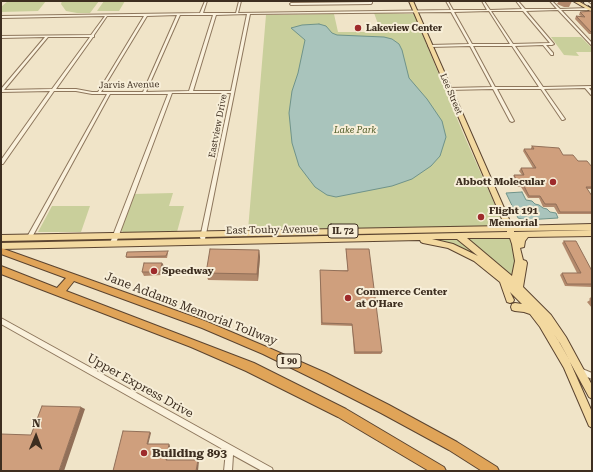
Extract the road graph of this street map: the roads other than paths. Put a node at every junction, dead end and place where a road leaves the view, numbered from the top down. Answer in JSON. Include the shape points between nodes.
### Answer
{"nodes":[{"id":1,"x":206,"y":1,"type":"edge"},
{"id":2,"x":240,"y":1,"type":"edge"},
{"id":3,"x":411,"y":1,"type":"edge"},
{"id":4,"x":447,"y":1,"type":"edge"},
{"id":5,"x":483,"y":1,"type":"edge"},
{"id":6,"x":517,"y":1,"type":"edge"},
{"id":7,"x":551,"y":1,"type":"edge"},
{"id":8,"x":575,"y":1,"type":"edge"},
{"id":9,"x":589,"y":1,"type":"edge"},
{"id":10,"x":291,"y":2,"type":"edge"},
{"id":11,"x":371,"y":2,"type":"edge"},
{"id":12,"x":592,"y":3,"type":"edge"},
{"id":13,"x":489,"y":10,"type":"junction"},
{"id":14,"x":525,"y":10,"type":"junction"},
{"id":15,"x":559,"y":10,"type":"junction"},
{"id":16,"x":590,"y":10,"type":"edge"},
{"id":17,"x":415,"y":11,"type":"junction"},
{"id":18,"x":452,"y":11,"type":"junction"},
{"id":19,"x":373,"y":12,"type":"junction"},
{"id":20,"x":249,"y":13,"type":"junction"},
{"id":21,"x":291,"y":13,"type":"junction"},
{"id":22,"x":180,"y":14,"type":"junction"},
{"id":23,"x":201,"y":14,"type":"junction"},
{"id":24,"x":215,"y":14,"type":"junction"},
{"id":25,"x":237,"y":14,"type":"junction"},
{"id":26,"x":107,"y":15,"type":"junction"},
{"id":27,"x":146,"y":15,"type":"junction"},
{"id":28,"x":1,"y":17,"type":"edge"},
{"id":29,"x":48,"y":36,"type":"junction"},
{"id":30,"x":93,"y":36,"type":"junction"},
{"id":31,"x":2,"y":38,"type":"edge"},
{"id":32,"x":512,"y":44,"type":"junction"},
{"id":33,"x":544,"y":44,"type":"junction"},
{"id":34,"x":471,"y":45,"type":"junction"},
{"id":35,"x":430,"y":46,"type":"junction"},
{"id":36,"x":592,"y":46,"type":"edge"},
{"id":37,"x":552,"y":54,"type":"dead end"},
{"id":38,"x":592,"y":87,"type":"edge"},
{"id":39,"x":542,"y":88,"type":"junction"},
{"id":40,"x":587,"y":88,"type":"junction"},
{"id":41,"x":449,"y":89,"type":"junction"},
{"id":42,"x":495,"y":89,"type":"junction"},
{"id":43,"x":53,"y":90,"type":"junction"},
{"id":44,"x":1,"y":91,"type":"edge"},
{"id":45,"x":191,"y":92,"type":"junction"},
{"id":46,"x":233,"y":92,"type":"junction"},
{"id":47,"x":99,"y":93,"type":"junction"},
{"id":48,"x":109,"y":93,"type":"junction"},
{"id":49,"x":144,"y":93,"type":"junction"},
{"id":50,"x":170,"y":93,"type":"junction"},
{"id":51,"x":592,"y":94,"type":"edge"},
{"id":52,"x":563,"y":119,"type":"dead end"},
{"id":53,"x":512,"y":121,"type":"dead end"},
{"id":54,"x":1,"y":163,"type":"edge"},
{"id":55,"x":592,"y":227,"type":"edge"},
{"id":56,"x":437,"y":230,"type":"junction"},
{"id":57,"x":512,"y":232,"type":"junction"},
{"id":58,"x":592,"y":233,"type":"edge"},
{"id":59,"x":527,"y":234,"type":"junction"},
{"id":60,"x":116,"y":236,"type":"junction"},
{"id":61,"x":460,"y":236,"type":"junction"},
{"id":62,"x":1,"y":238,"type":"edge"},
{"id":63,"x":29,"y":238,"type":"junction"},
{"id":64,"x":203,"y":238,"type":"junction"},
{"id":65,"x":405,"y":238,"type":"junction"},
{"id":66,"x":113,"y":243,"type":"junction"},
{"id":67,"x":521,"y":245,"type":"junction"},
{"id":68,"x":2,"y":249,"type":"edge"},
{"id":69,"x":1,"y":270,"type":"edge"},
{"id":70,"x":522,"y":275,"type":"junction"},
{"id":71,"x":498,"y":276,"type":"junction"},
{"id":72,"x":73,"y":277,"type":"junction"},
{"id":73,"x":516,"y":289,"type":"junction"},
{"id":74,"x":59,"y":292,"type":"junction"},
{"id":75,"x":510,"y":300,"type":"dead end"},
{"id":76,"x":515,"y":307,"type":"dead end"},
{"id":77,"x":536,"y":314,"type":"junction"},
{"id":78,"x":548,"y":318,"type":"junction"},
{"id":79,"x":1,"y":321,"type":"edge"},
{"id":80,"x":580,"y":371,"type":"junction"},
{"id":81,"x":592,"y":376,"type":"edge"},
{"id":82,"x":592,"y":394,"type":"edge"},
{"id":83,"x":592,"y":423,"type":"edge"},
{"id":84,"x":230,"y":449,"type":"junction"},
{"id":85,"x":228,"y":471,"type":"edge"},
{"id":86,"x":269,"y":471,"type":"edge"},
{"id":87,"x":440,"y":471,"type":"edge"},
{"id":88,"x":493,"y":471,"type":"edge"}],
"edges":[{"from":1,"to":23,"type":"street"},
{"from":2,"to":25,"type":"street"},
{"from":3,"to":17,"type":"main road","name":"Lee Street"},
{"from":4,"to":18,"type":"street"},
{"from":5,"to":13,"type":"street"},
{"from":6,"to":14,"type":"street"},
{"from":7,"to":15,"type":"street"},
{"from":8,"to":16,"type":"main road"},
{"from":9,"to":12,"type":"street"},
{"from":10,"to":11,"type":"street"},
{"from":10,"to":21,"type":"street"},
{"from":11,"to":19,"type":"street"},
{"from":13,"to":14,"type":"street"},
{"from":13,"to":18,"type":"street"},
{"from":13,"to":32,"type":"street"},
{"from":14,"to":15,"type":"street"},
{"from":14,"to":33,"type":"street","via":[[552,44]]},
{"from":15,"to":16,"type":"street"},
{"from":15,"to":36,"type":"street"},
{"from":17,"to":18,"type":"street"},
{"from":17,"to":19,"type":"street"},
{"from":17,"to":35,"type":"main road","name":"Lee Street"},
{"from":18,"to":34,"type":"street"},
{"from":19,"to":21,"type":"street"},
{"from":20,"to":21,"type":"street"},
{"from":20,"to":25,"type":"street"},
{"from":20,"to":46,"type":"street","name":"Eastview Drive"},
{"from":22,"to":23,"type":"street"},
{"from":22,"to":27,"type":"street"},
{"from":22,"to":49,"type":"street"},
{"from":23,"to":24,"type":"street"},
{"from":24,"to":25,"type":"street"},
{"from":24,"to":45,"type":"street"},
{"from":26,"to":27,"type":"street"},
{"from":26,"to":28,"type":"street"},
{"from":26,"to":30,"type":"street"},
{"from":27,"to":47,"type":"street"},
{"from":29,"to":30,"type":"street"},
{"from":29,"to":31,"type":"street"},
{"from":29,"to":44,"type":"street"},
{"from":30,"to":43,"type":"street"},
{"from":32,"to":33,"type":"street"},
{"from":32,"to":34,"type":"street"},
{"from":32,"to":39,"type":"street"},
{"from":33,"to":37,"type":"street"},
{"from":34,"to":35,"type":"street"},
{"from":34,"to":42,"type":"street"},
{"from":35,"to":41,"type":"main road","name":"Lee Street"},
{"from":38,"to":40,"type":"street"},
{"from":39,"to":40,"type":"street"},
{"from":39,"to":42,"type":"street"},
{"from":39,"to":52,"type":"street"},
{"from":40,"to":51,"type":"street"},
{"from":41,"to":42,"type":"street"},
{"from":41,"to":57,"type":"main road","name":"Lee Street"},
{"from":42,"to":53,"type":"street"},
{"from":43,"to":44,"type":"street","name":"Jarvis Avenue"},
{"from":43,"to":47,"type":"street","name":"Jarvis Avenue"},
{"from":43,"to":54,"type":"street"},
{"from":45,"to":46,"type":"street","name":"Jarvis Avenue"},
{"from":45,"to":50,"type":"street","name":"Jarvis Avenue"},
{"from":46,"to":64,"type":"street","name":"Eastview Drive"},
{"from":47,"to":48,"type":"street","name":"Jarvis Avenue"},
{"from":48,"to":49,"type":"street","name":"Jarvis Avenue"},
{"from":48,"to":63,"type":"street"},
{"from":49,"to":50,"type":"street","name":"Jarvis Avenue"},
{"from":50,"to":60,"type":"street"},
{"from":55,"to":57,"type":"main road","name":"East Touhy Avenue"},
{"from":56,"to":57,"type":"main road","name":"East Touhy Avenue"},
{"from":56,"to":61,"type":"main road","number":"IL 72"},
{"from":56,"to":64,"type":"main road","name":"East Touhy Avenue","number":"IL 72"},
{"from":57,"to":59,"type":"main road","name":"East Touhy Avenue"},
{"from":57,"to":61,"type":"main road","name":"East Touhy Avenue"},
{"from":57,"to":67,"type":"main road","name":"Lee Street"},
{"from":57,"to":73,"type":"main road","name":"Lee Street","via":[[519,261]]},
{"from":58,"to":59,"type":"main road","name":"East Touhy Avenue"},
{"from":59,"to":67,"type":"main road","via":[[521,240]]},
{"from":60,"to":63,"type":"main road","name":"East Touhy Avenue","number":"IL 72"},
{"from":60,"to":64,"type":"main road","name":"East Touhy Avenue","number":"IL 72"},
{"from":60,"to":66,"type":"street"},
{"from":61,"to":65,"type":"main road","name":"East Touhy Avenue"},
{"from":61,"to":73,"type":"main road","number":"IL 72"},
{"from":62,"to":63,"type":"main road","name":"East Touhy Avenue","number":"IL 72"},
{"from":64,"to":65,"type":"main road","name":"East Touhy Avenue","number":"IL 72"},
{"from":64,"to":66,"type":"main road","name":"East Touhy Avenue","number":"IL 72"},
{"from":65,"to":71,"type":"main road","number":"IL 72","via":[[457,248],[477,259]]},
{"from":66,"to":68,"type":"main road","name":"East Touhy Avenue","number":"IL 72"},
{"from":67,"to":70,"type":"main road","name":"Lee Street"},
{"from":68,"to":72,"type":"highway","name":"Jane Addams Memorial Tollway","number":"I 90"},
{"from":69,"to":74,"type":"highway","number":"I 90"},
{"from":70,"to":73,"type":"main road","name":"Lee Street"},
{"from":70,"to":78,"type":"main road","via":[[527,288],[546,311]]},
{"from":71,"to":73,"type":"main road","number":"IL 72"},
{"from":71,"to":75,"type":"main road","via":[[506,287]]},
{"from":72,"to":74,"type":"highway"},
{"from":72,"to":88,"type":"highway","name":"Jane Addams Memorial Tollway","number":"I 90","via":[[280,357],[385,409]]},
{"from":73,"to":77,"type":"main road","number":"IL 72"},
{"from":73,"to":78,"type":"main road","number":"IL 72"},
{"from":74,"to":87,"type":"highway","number":"I 90","via":[[257,370],[375,431]]},
{"from":76,"to":77,"type":"main road","via":[[525,308]]},
{"from":77,"to":83,"type":"main road","number":"IL 72","via":[[567,365]]},
{"from":78,"to":80,"type":"main road","number":"IL 72"},
{"from":79,"to":84,"type":"street","name":"Upper Express Drive"},
{"from":80,"to":81,"type":"street"},
{"from":80,"to":82,"type":"main road","number":"IL 72"},
{"from":84,"to":85,"type":"street"},
{"from":84,"to":86,"type":"street","name":"Upper Express Drive"}]}
